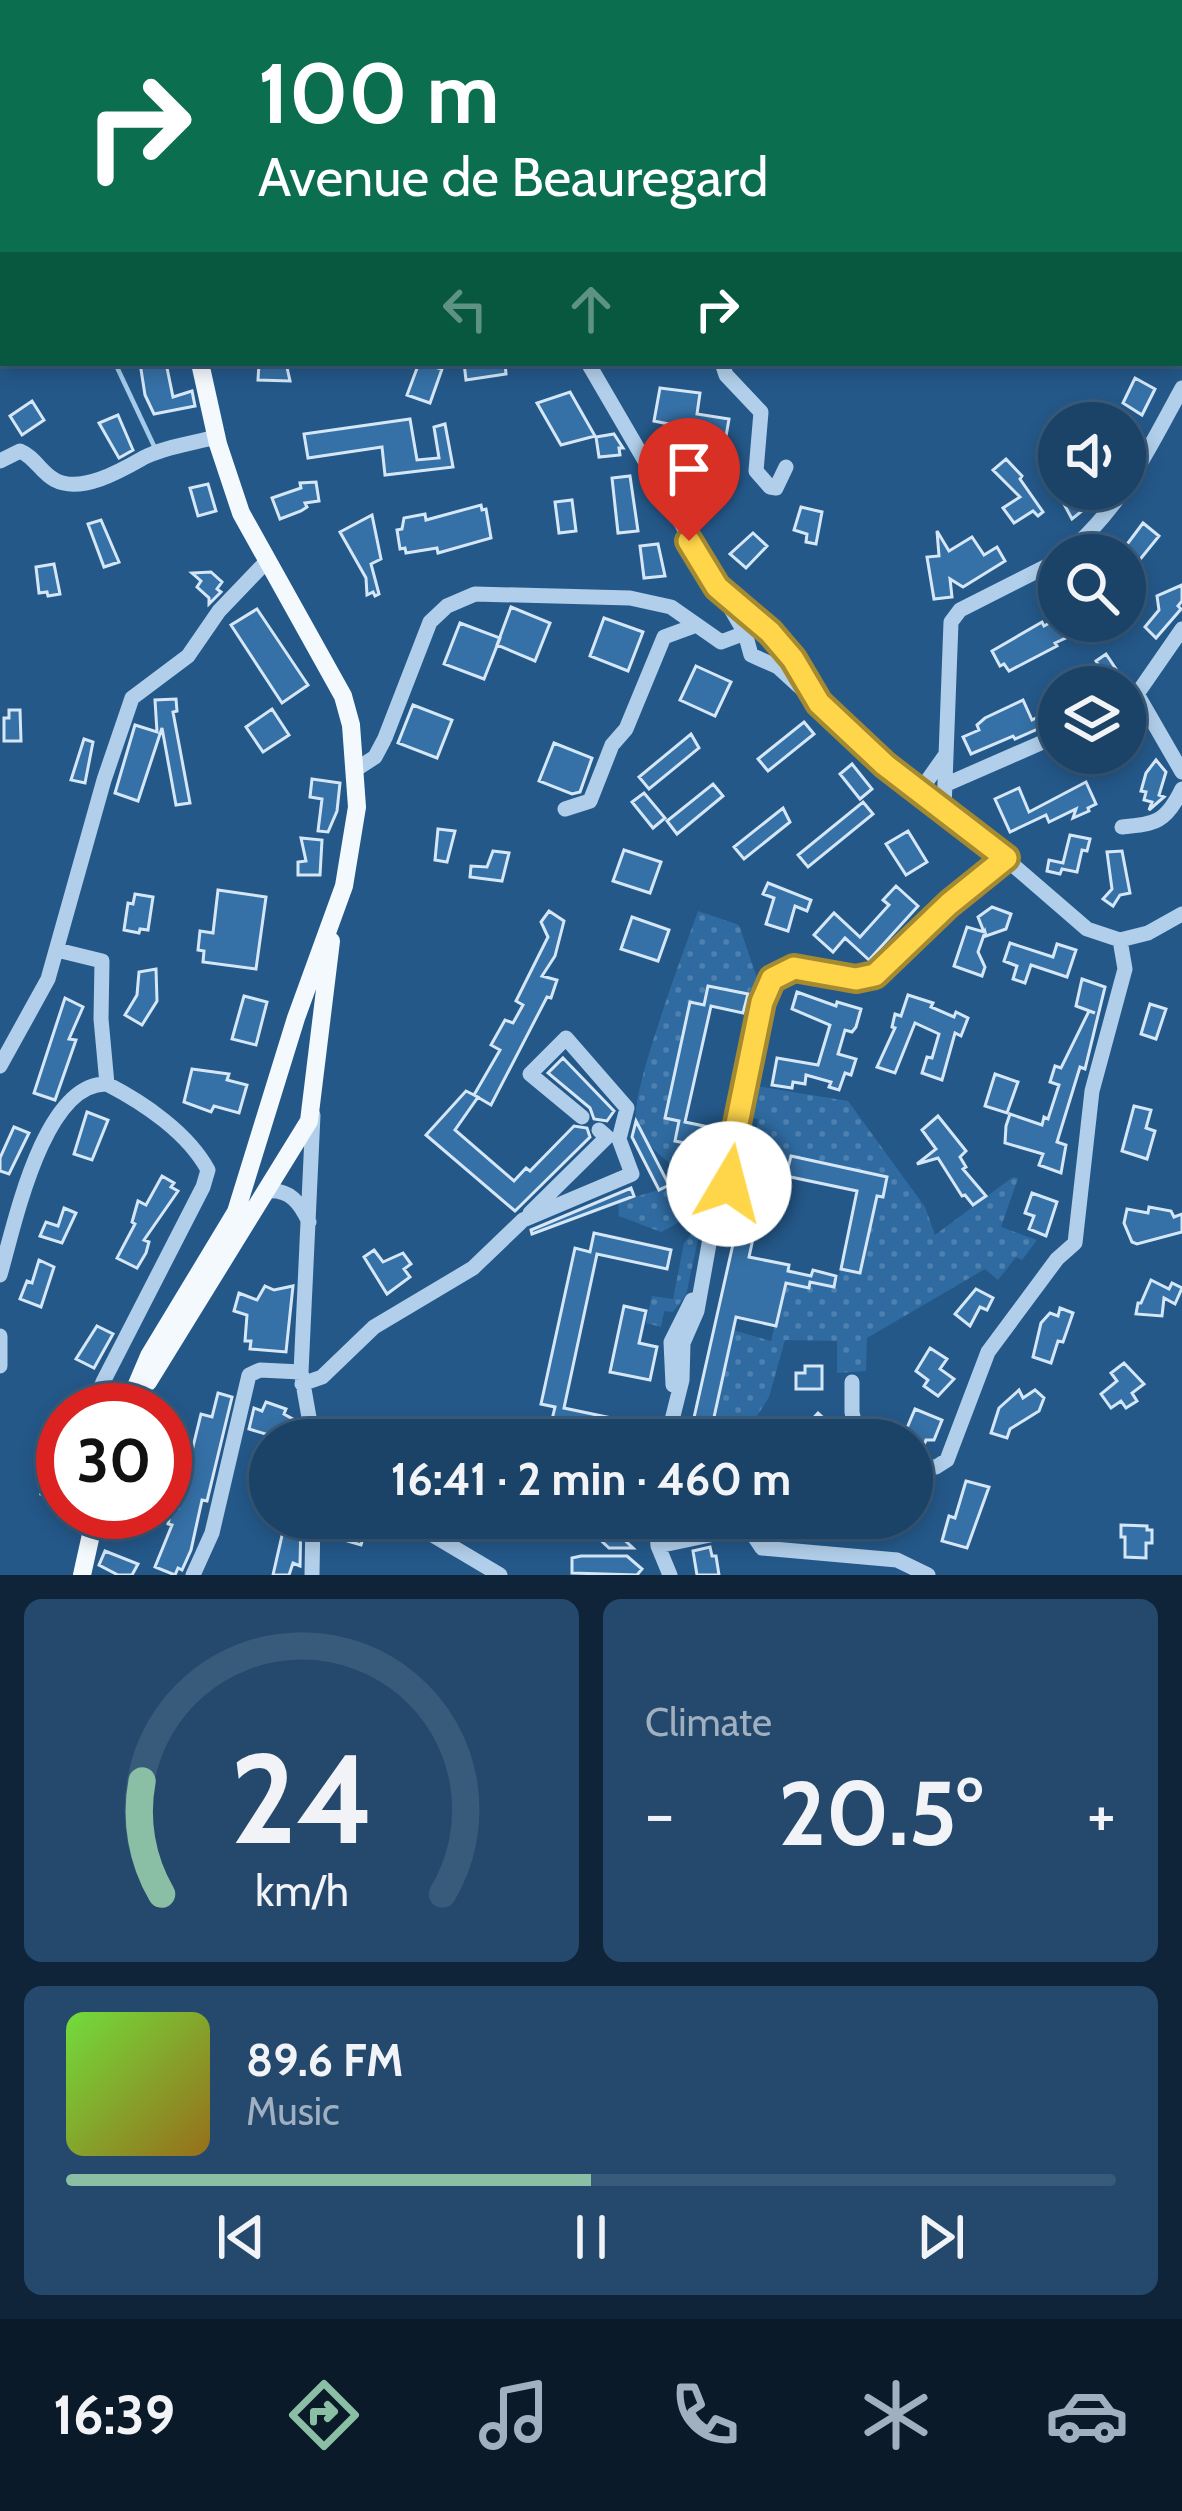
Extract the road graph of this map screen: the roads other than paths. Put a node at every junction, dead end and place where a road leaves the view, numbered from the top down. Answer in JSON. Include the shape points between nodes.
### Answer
{"nodes":[{"id":1,"x":201,"y":366,"type":"edge"},
{"id":2,"x":590,"y":366,"type":"edge"},
{"id":3,"x":723,"y":366,"type":"edge"},
{"id":4,"x":1182,"y":388,"type":"edge"},
{"id":5,"x":216,"y":437,"type":"junction"},
{"id":6,"x":0,"y":460,"type":"edge"},
{"id":7,"x":786,"y":467,"type":"dead end"},
{"id":8,"x":1091,"y":534,"type":"edge"},
{"id":9,"x":266,"y":562,"type":"junction"},
{"id":10,"x":1038,"y":571,"type":"edge"},
{"id":11,"x":717,"y":587,"type":"junction"},
{"id":12,"x":694,"y":626,"type":"junction"},
{"id":13,"x":1182,"y":629,"type":"edge"},
{"id":14,"x":745,"y":634,"type":"junction"},
{"id":15,"x":1146,"y":678,"type":"edge"},
{"id":16,"x":819,"y":703,"type":"junction"},
{"id":17,"x":1146,"y":720,"type":"edge"},
{"id":18,"x":1038,"y":744,"type":"edge"},
{"id":19,"x":944,"y":757,"type":"junction"},
{"id":20,"x":356,"y":770,"type":"junction"},
{"id":21,"x":1182,"y":772,"type":"edge"},
{"id":22,"x":947,"y":784,"type":"junction"},
{"id":23,"x":1182,"y":789,"type":"edge"},
{"id":24,"x":920,"y":791,"type":"junction"},
{"id":25,"x":565,"y":809,"type":"dead end"},
{"id":26,"x":944,"y":809,"type":"junction"},
{"id":27,"x":1122,"y":827,"type":"dead end"},
{"id":28,"x":1006,"y":858,"type":"junction"},
{"id":29,"x":1182,"y":914,"type":"edge"},
{"id":30,"x":334,"y":915,"type":"junction"},
{"id":31,"x":1120,"y":940,"type":"junction"},
{"id":32,"x":57,"y":950,"type":"junction"},
{"id":33,"x":296,"y":1018,"type":"junction"},
{"id":34,"x":323,"y":1026,"type":"junction"},
{"id":35,"x":0,"y":1066,"type":"edge"},
{"id":36,"x":107,"y":1084,"type":"junction"},
{"id":37,"x":313,"y":1106,"type":"junction"},
{"id":38,"x":582,"y":1117,"type":"dead end"},
{"id":39,"x":598,"y":1130,"type":"dead end"},
{"id":40,"x":258,"y":1138,"type":"junction"},
{"id":41,"x":292,"y":1151,"type":"junction"},
{"id":42,"x":280,"y":1170,"type":"junction"},
{"id":43,"x":267,"y":1191,"type":"junction"},
{"id":44,"x":311,"y":1217,"type":"junction"},
{"id":45,"x":524,"y":1220,"type":"junction"},
{"id":46,"x":0,"y":1275,"type":"edge"},
{"id":47,"x":140,"y":1308,"type":"junction"},
{"id":48,"x":174,"y":1328,"type":"junction"},
{"id":49,"x":0,"y":1336,"type":"edge"},
{"id":50,"x":0,"y":1366,"type":"edge"},
{"id":51,"x":302,"y":1378,"type":"junction"},
{"id":52,"x":852,"y":1382,"type":"dead end"},
{"id":53,"x":105,"y":1383,"type":"edge"},
{"id":54,"x":146,"y":1383,"type":"edge"},
{"id":55,"x":309,"y":1419,"type":"edge"},
{"id":56,"x":672,"y":1419,"type":"edge"},
{"id":57,"x":854,"y":1419,"type":"edge"},
{"id":58,"x":933,"y":1467,"type":"edge"},
{"id":59,"x":90,"y":1539,"type":"edge"},
{"id":60,"x":313,"y":1539,"type":"edge"},
{"id":61,"x":439,"y":1539,"type":"edge"},
{"id":62,"x":658,"y":1539,"type":"edge"},
{"id":63,"x":658,"y":1546,"type":"junction"},
{"id":64,"x":935,"y":1571,"type":"edge"},
{"id":65,"x":669,"y":1574,"type":"edge"},
{"id":66,"x":82,"y":1575,"type":"edge"},
{"id":67,"x":193,"y":1575,"type":"edge"},
{"id":68,"x":312,"y":1575,"type":"edge"},
{"id":69,"x":500,"y":1575,"type":"edge"}],
"edges":[{"from":1,"to":5,"type":"main road"},
{"from":2,"to":11,"type":"street"},
{"from":3,"to":7,"type":"street","via":[[761,412],[756,471],[776,488]]},
{"from":4,"to":8,"type":"street","via":[[1118,502]]},
{"from":5,"to":6,"type":"street","via":[[80,482],[52,479],[20,451]]},
{"from":5,"to":9,"type":"main road"},
{"from":9,"to":20,"type":"main road","via":[[343,696]]},
{"from":9,"to":32,"type":"street","via":[[188,656],[132,698]]},
{"from":10,"to":19,"type":"street","via":[[951,622]]},
{"from":11,"to":14,"type":"street"},
{"from":11,"to":16,"type":"street","via":[[770,632]]},
{"from":12,"to":14,"type":"street","via":[[721,642]]},
{"from":12,"to":20,"type":"street","via":[[671,608],[630,598],[475,594],[430,622],[375,758]]},
{"from":12,"to":25,"type":"street","via":[[664,637],[590,801]]},
{"from":13,"to":15,"type":"street"},
{"from":14,"to":16,"type":"street","via":[[751,655]]},
{"from":16,"to":24,"type":"street"},
{"from":17,"to":21,"type":"street"},
{"from":18,"to":22,"type":"street"},
{"from":19,"to":22,"type":"street"},
{"from":19,"to":24,"type":"street"},
{"from":20,"to":30,"type":"main road","via":[[354,840]]},
{"from":22,"to":26,"type":"street"},
{"from":23,"to":27,"type":"street","via":[[1153,825]]},
{"from":24,"to":26,"type":"street"},
{"from":26,"to":28,"type":"street"},
{"from":28,"to":31,"type":"street","via":[[1087,928]]},
{"from":28,"to":56,"type":"street","via":[[875,975],[794,968],[772,979],[723,1185],[738,1196],[721,1207],[701,1286],[671,1342]]},
{"from":29,"to":31,"type":"street"},
{"from":30,"to":33,"type":"main road"},
{"from":30,"to":34,"type":"main road"},
{"from":31,"to":58,"type":"street","via":[[1125,969],[1091,1091],[1075,1243],[988,1352],[947,1460]]},
{"from":32,"to":35,"type":"street"},
{"from":32,"to":36,"type":"street","via":[[102,962]]},
{"from":33,"to":34,"type":"main road","via":[[310,1013]]},
{"from":33,"to":40,"type":"main road"},
{"from":34,"to":37,"type":"main road"},
{"from":36,"to":46,"type":"street","via":[[83,1090],[53,1122]]},
{"from":36,"to":47,"type":"street","via":[[182,1138],[208,1170]]},
{"from":37,"to":41,"type":"main road"},
{"from":37,"to":44,"type":"street"},
{"from":38,"to":45,"type":"street","via":[[530,1073],[566,1038],[628,1108],[619,1139],[632,1174]]},
{"from":39,"to":45,"type":"street","via":[[607,1137]]},
{"from":40,"to":41,"type":"main road"},
{"from":40,"to":42,"type":"main road"},
{"from":40,"to":48,"type":"main road","via":[[236,1212]]},
{"from":41,"to":42,"type":"main road"},
{"from":42,"to":43,"type":"main road"},
{"from":42,"to":44,"type":"street"},
{"from":43,"to":44,"type":"street","via":[[295,1198]]},
{"from":43,"to":48,"type":"main road"},
{"from":44,"to":51,"type":"street"},
{"from":45,"to":51,"type":"street","via":[[473,1268],[374,1327],[322,1377]]},
{"from":47,"to":48,"type":"street"},
{"from":47,"to":53,"type":"street"},
{"from":48,"to":54,"type":"main road"},
{"from":49,"to":50,"type":"street"},
{"from":51,"to":55,"type":"street"},
{"from":51,"to":67,"type":"street","via":[[260,1370],[249,1376],[212,1533]]},
{"from":52,"to":57,"type":"street"},
{"from":59,"to":66,"type":"main road"},
{"from":60,"to":68,"type":"street"},
{"from":61,"to":69,"type":"street"},
{"from":62,"to":63,"type":"street"},
{"from":63,"to":64,"type":"street","via":[[748,1527],[762,1548]]},
{"from":63,"to":65,"type":"street"}]}
